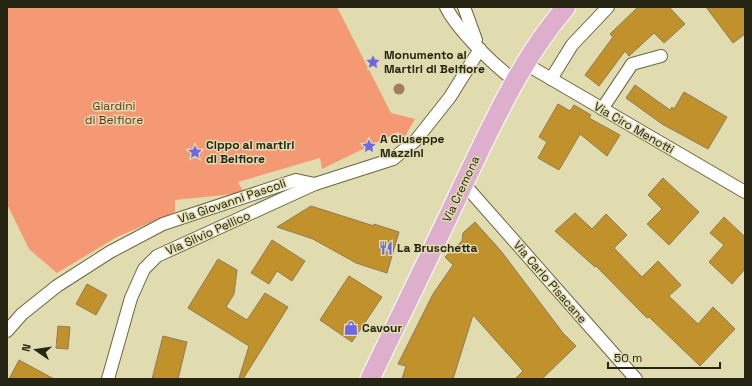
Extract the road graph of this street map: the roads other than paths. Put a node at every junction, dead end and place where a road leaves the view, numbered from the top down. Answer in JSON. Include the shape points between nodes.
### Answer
{"nodes":[{"id":1,"x":464,"y":7,"type":"edge"},
{"id":2,"x":566,"y":7,"type":"edge"},
{"id":3,"x":608,"y":7,"type":"edge"},
{"id":4,"x":447,"y":10,"type":"edge"},
{"id":5,"x":480,"y":49,"type":"junction"},
{"id":6,"x":661,"y":56,"type":"dead end"},
{"id":7,"x":524,"y":63,"type":"junction"},
{"id":8,"x":552,"y":79,"type":"junction"},
{"id":9,"x":515,"y":81,"type":"junction"},
{"id":10,"x":602,"y":109,"type":"junction"},
{"id":11,"x":315,"y":184,"type":"junction"},
{"id":12,"x":464,"y":184,"type":"junction"},
{"id":13,"x":745,"y":192,"type":"edge"},
{"id":14,"x":7,"y":331,"type":"edge"},
{"id":15,"x":108,"y":379,"type":"edge"},
{"id":16,"x":370,"y":379,"type":"edge"},
{"id":17,"x":636,"y":379,"type":"edge"}],
"edges":[{"from":1,"to":5,"type":"street"},
{"from":2,"to":7,"type":"main road","name":"Via Cremona"},
{"from":3,"to":8,"type":"street","via":[[572,45]]},
{"from":4,"to":5,"type":"street"},
{"from":5,"to":9,"type":"street"},
{"from":5,"to":11,"type":"street","name":"Via Giovanni Pascoli","via":[[450,97],[416,140],[393,159]]},
{"from":6,"to":10,"type":"street","via":[[632,64]]},
{"from":7,"to":8,"type":"street","name":"Via Ciro Menotti"},
{"from":7,"to":9,"type":"main road","name":"Via Cremona"},
{"from":8,"to":10,"type":"street","name":"Via Ciro Menotti"},
{"from":9,"to":12,"type":"main road","name":"Via Cremona"},
{"from":10,"to":13,"type":"street","name":"Via Ciro Menotti"},
{"from":11,"to":14,"type":"street","name":"Via Giovanni Pascoli","via":[[296,180],[163,224],[110,252],[57,286],[22,314]]},
{"from":11,"to":15,"type":"street","name":"Via Silvio Pellico","via":[[157,256],[144,269],[131,298]]},
{"from":12,"to":16,"type":"main road","name":"Via Cremona"},
{"from":12,"to":17,"type":"street","name":"Via Carlo Pisacane"}]}
